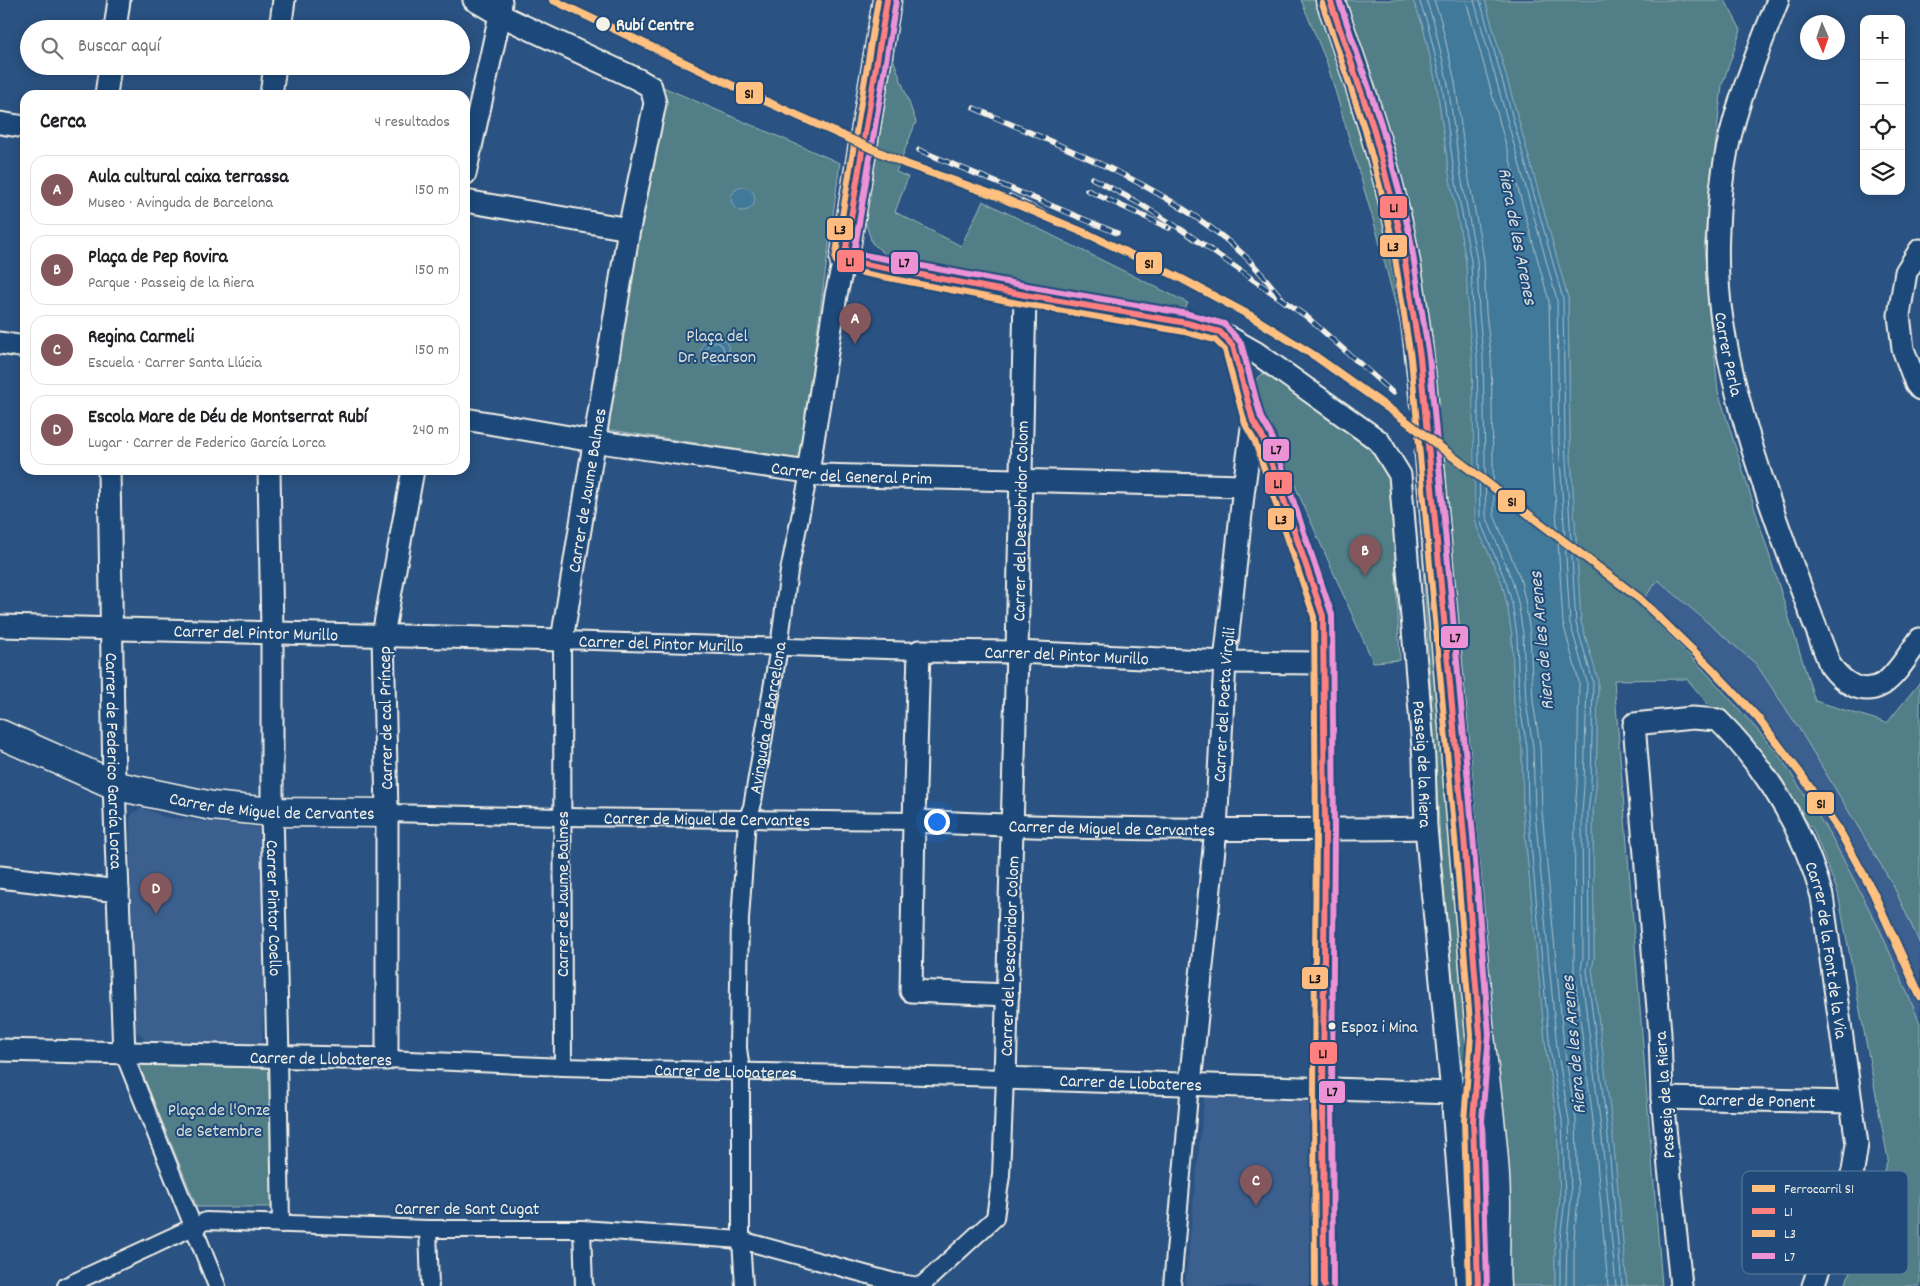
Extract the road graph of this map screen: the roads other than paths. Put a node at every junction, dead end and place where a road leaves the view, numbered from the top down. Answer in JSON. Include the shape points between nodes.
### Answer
{"nodes":[{"id":1,"x":119,"y":0,"type":"edge"},
{"id":2,"x":284,"y":0,"type":"edge"},
{"id":3,"x":474,"y":0,"type":"edge"},
{"id":4,"x":887,"y":0,"type":"edge"},
{"id":5,"x":1330,"y":0,"type":"edge"},
{"id":6,"x":1778,"y":0,"type":"edge"},
{"id":7,"x":501,"y":7,"type":"edge"},
{"id":8,"x":116,"y":20,"type":"edge"},
{"id":9,"x":281,"y":20,"type":"edge"},
{"id":10,"x":109,"y":75,"type":"edge"},
{"id":11,"x":274,"y":75,"type":"edge"},
{"id":12,"x":107,"y":90,"type":"edge"},
{"id":13,"x":272,"y":90,"type":"edge"},
{"id":14,"x":0,"y":123,"type":"edge"},
{"id":15,"x":20,"y":126,"type":"edge"},
{"id":16,"x":470,"y":151,"type":"edge"},
{"id":17,"x":470,"y":202,"type":"edge"},
{"id":18,"x":629,"y":229,"type":"junction"},
{"id":19,"x":1920,"y":250,"type":"edge"},
{"id":20,"x":844,"y":260,"type":"junction"},
{"id":21,"x":1025,"y":294,"type":"junction"},
{"id":22,"x":1220,"y":332,"type":"junction"},
{"id":23,"x":0,"y":343,"type":"edge"},
{"id":24,"x":20,"y":346,"type":"edge"},
{"id":25,"x":1920,"y":389,"type":"edge"},
{"id":26,"x":1424,"y":402,"type":"tunnel mouth"},
{"id":27,"x":470,"y":419,"type":"edge"},
{"id":28,"x":1253,"y":421,"type":"junction"},
{"id":29,"x":593,"y":441,"type":"junction"},
{"id":30,"x":1429,"y":453,"type":"tunnel mouth"},
{"id":31,"x":808,"y":472,"type":"junction"},
{"id":32,"x":109,"y":475,"type":"edge"},
{"id":33,"x":269,"y":475,"type":"edge"},
{"id":34,"x":412,"y":475,"type":"edge"},
{"id":35,"x":1022,"y":480,"type":"junction"},
{"id":36,"x":1244,"y":486,"type":"junction"},
{"id":37,"x":0,"y":626,"type":"edge"},
{"id":38,"x":112,"y":629,"type":"junction"},
{"id":39,"x":272,"y":632,"type":"junction"},
{"id":40,"x":383,"y":635,"type":"junction"},
{"id":41,"x":1920,"y":639,"type":"edge"},
{"id":42,"x":562,"y":640,"type":"junction"},
{"id":43,"x":779,"y":647,"type":"junction"},
{"id":44,"x":919,"y":651,"type":"junction"},
{"id":45,"x":1017,"y":652,"type":"junction"},
{"id":46,"x":1225,"y":662,"type":"junction"},
{"id":47,"x":1323,"y":663,"type":"junction"},
{"id":48,"x":1634,"y":724,"type":"joint"},
{"id":49,"x":0,"y":734,"type":"edge"},
{"id":50,"x":114,"y":785,"type":"junction"},
{"id":51,"x":272,"y":812,"type":"junction"},
{"id":52,"x":387,"y":813,"type":"junction"},
{"id":53,"x":562,"y":817,"type":"junction"},
{"id":54,"x":747,"y":819,"type":"junction"},
{"id":55,"x":914,"y":821,"type":"junction"},
{"id":56,"x":1013,"y":826,"type":"junction"},
{"id":57,"x":1426,"y":828,"type":"junction"},
{"id":58,"x":1216,"y":829,"type":"junction"},
{"id":59,"x":1325,"y":830,"type":"junction"},
{"id":60,"x":0,"y":877,"type":"edge"},
{"id":61,"x":118,"y":891,"type":"junction"},
{"id":62,"x":1008,"y":995,"type":"junction"},
{"id":63,"x":1480,"y":1035,"type":"junction"},
{"id":64,"x":0,"y":1050,"type":"edge"},
{"id":65,"x":124,"y":1054,"type":"junction"},
{"id":66,"x":278,"y":1057,"type":"junction"},
{"id":67,"x":388,"y":1059,"type":"junction"},
{"id":68,"x":562,"y":1067,"type":"junction"},
{"id":69,"x":741,"y":1070,"type":"junction"},
{"id":70,"x":1005,"y":1078,"type":"junction"},
{"id":71,"x":1190,"y":1084,"type":"junction"},
{"id":72,"x":1323,"y":1089,"type":"junction"},
{"id":73,"x":1452,"y":1093,"type":"junction"},
{"id":74,"x":1662,"y":1098,"type":"junction"},
{"id":75,"x":1851,"y":1102,"type":"junction"},
{"id":76,"x":1853,"y":1171,"type":"edge"},
{"id":77,"x":1496,"y":1202,"type":"junction"},
{"id":78,"x":281,"y":1224,"type":"junction"},
{"id":79,"x":193,"y":1227,"type":"junction"},
{"id":80,"x":582,"y":1228,"type":"junction"},
{"id":81,"x":428,"y":1229,"type":"junction"},
{"id":82,"x":742,"y":1240,"type":"junction"},
{"id":83,"x":1817,"y":1274,"type":"edge"},
{"id":84,"x":66,"y":1286,"type":"edge"},
{"id":85,"x":217,"y":1286,"type":"edge"},
{"id":86,"x":430,"y":1286,"type":"edge"},
{"id":87,"x":584,"y":1286,"type":"edge"},
{"id":88,"x":744,"y":1286,"type":"edge"},
{"id":89,"x":915,"y":1286,"type":"edge"},
{"id":90,"x":1172,"y":1286,"type":"edge"},
{"id":91,"x":1324,"y":1286,"type":"edge"},
{"id":92,"x":1467,"y":1286,"type":"edge"},
{"id":93,"x":1478,"y":1286,"type":"edge"},
{"id":94,"x":1496,"y":1286,"type":"edge"},
{"id":95,"x":1509,"y":1286,"type":"edge"},
{"id":96,"x":1681,"y":1286,"type":"edge"},
{"id":97,"x":1813,"y":1286,"type":"edge"}],
"edges":[{"from":1,"to":8,"type":"street"},
{"from":2,"to":9,"type":"street"},
{"from":3,"to":7,"type":"street"},
{"from":4,"to":20,"type":"main road","bridge":true},
{"from":5,"to":26,"type":"main road","via":[[1373,127],[1401,237],[1415,318]]},
{"from":6,"to":41,"type":"street","name":"Carrer Perla","via":[[1739,102],[1727,151],[1718,267],[1722,318],[1734,378],[1752,446],[1830,665],[1847,684],[1869,688],[1882,684]]},
{"from":7,"to":16,"type":"street"},
{"from":7,"to":18,"type":"street","name":"Carrer de Jaume Balmes","via":[[651,87],[655,104]]},
{"from":10,"to":12,"type":"street"},
{"from":11,"to":13,"type":"street"},
{"from":14,"to":15,"type":"street"},
{"from":17,"to":18,"type":"street"},
{"from":18,"to":29,"type":"street","name":"Carrer de Jaume Balmes"},
{"from":19,"to":25,"type":"street","via":[[1906,272],[1899,315],[1903,348]]},
{"from":20,"to":21,"type":"street","name":"Passeig de la Riera"},
{"from":20,"to":31,"type":"street","name":"Avinguda de Barcelona"},
{"from":21,"to":22,"type":"street","name":"Passeig de la Riera","via":[[1187,323]]},
{"from":21,"to":35,"type":"street","name":"Carrer del Descobridor Colom"},
{"from":22,"to":28,"type":"street","name":"Carrer del Poeta Virgili","via":[[1233,346]]},
{"from":22,"to":57,"type":"street","name":"Passeig de la Riera","via":[[1260,355],[1379,441],[1400,475],[1424,760]]},
{"from":23,"to":24,"type":"street"},
{"from":27,"to":29,"type":"street","name":"Carrer del General Prim"},
{"from":28,"to":36,"type":"street","name":"Carrer del Poeta Virgili"},
{"from":28,"to":47,"type":"street","via":[[1263,438],[1323,616]]},
{"from":29,"to":31,"type":"street","name":"Carrer del General Prim"},
{"from":29,"to":42,"type":"street","name":"Carrer de Jaume Balmes"},
{"from":30,"to":63,"type":"main road"},
{"from":31,"to":35,"type":"street","name":"Carrer del General Prim","via":[[819,475]]},
{"from":31,"to":43,"type":"street","name":"Avinguda de Barcelona","via":[[789,571]]},
{"from":32,"to":38,"type":"street","name":"Carrer de Federico García Lorca"},
{"from":33,"to":39,"type":"street","name":"Carrer Pintor Coello"},
{"from":34,"to":40,"type":"street","name":"Carrer de cal Príncep"},
{"from":35,"to":36,"type":"street","name":"Carrer del General Prim"},
{"from":35,"to":45,"type":"street","name":"Carrer del Descobridor Colom"},
{"from":36,"to":46,"type":"street","name":"Carrer del Poeta Virgili"},
{"from":37,"to":38,"type":"street","name":"Carrer del Pintor Murillo"},
{"from":38,"to":39,"type":"street","name":"Carrer del Pintor Murillo"},
{"from":38,"to":50,"type":"street","name":"Carrer de Federico García Lorca"},
{"from":39,"to":40,"type":"street","name":"Carrer del Pintor Murillo"},
{"from":39,"to":51,"type":"street","name":"Carrer Pintor Coello"},
{"from":40,"to":42,"type":"street","name":"Carrer del Pintor Murillo"},
{"from":40,"to":52,"type":"street","name":"Carrer de cal Príncep"},
{"from":42,"to":43,"type":"street","name":"Carrer del Pintor Murillo"},
{"from":42,"to":53,"type":"street","name":"Carrer de Jaume Balmes"},
{"from":43,"to":44,"type":"street","name":"Carrer del Pintor Murillo"},
{"from":43,"to":54,"type":"street","name":"Avinguda de Barcelona","via":[[752,807]]},
{"from":44,"to":45,"type":"street","name":"Carrer del Pintor Murillo"},
{"from":44,"to":55,"type":"street"},
{"from":45,"to":46,"type":"street","name":"Carrer del Pintor Murillo"},
{"from":45,"to":56,"type":"street","name":"Carrer del Descobridor Colom"},
{"from":46,"to":47,"type":"street","name":"Carrer del Pintor Murillo"},
{"from":46,"to":58,"type":"street","name":"Carrer del Poeta Virgili"},
{"from":47,"to":59,"type":"street"},
{"from":48,"to":74,"type":"street","name":"Passeig de la Riera","via":[[1660,1033]]},
{"from":48,"to":75,"type":"street","name":"Carrer de la Font de la Via","via":[[1692,718],[1718,720],[1767,776],[1813,864],[1822,896]]},
{"from":49,"to":50,"type":"main road","name":"Carrer de Miguel de Cervantes"},
{"from":50,"to":51,"type":"main road","name":"Carrer de Miguel de Cervantes","via":[[212,806]]},
{"from":50,"to":61,"type":"street","name":"Carrer de Federico García Lorca"},
{"from":51,"to":52,"type":"main road","name":"Carrer de Miguel de Cervantes"},
{"from":51,"to":66,"type":"street","name":"Carrer Pintor Coello"},
{"from":52,"to":53,"type":"street","name":"Carrer de Miguel de Cervantes"},
{"from":52,"to":67,"type":"street","name":"Carrer de cal Príncep"},
{"from":53,"to":54,"type":"street","name":"Carrer de Miguel de Cervantes"},
{"from":53,"to":68,"type":"street","name":"Carrer de Jaume Balmes"},
{"from":54,"to":55,"type":"street","name":"Carrer de Miguel de Cervantes"},
{"from":54,"to":69,"type":"street","name":"Avinguda de Barcelona","via":[[740,918],[738,1048]]},
{"from":55,"to":56,"type":"street","name":"Carrer de Miguel de Cervantes"},
{"from":55,"to":62,"type":"street","via":[[911,991]]},
{"from":56,"to":58,"type":"street","name":"Carrer de Miguel de Cervantes"},
{"from":56,"to":62,"type":"street","name":"Carrer del Descobridor Colom"},
{"from":57,"to":59,"type":"street","name":"Carrer de Miguel de Cervantes"},
{"from":57,"to":73,"type":"street","name":"Passeig de la Riera"},
{"from":58,"to":59,"type":"street","name":"Carrer de Miguel de Cervantes"},
{"from":58,"to":71,"type":"street","name":"Carrer del Poeta Virgili"},
{"from":59,"to":72,"type":"street"},
{"from":60,"to":61,"type":"street"},
{"from":61,"to":65,"type":"street","name":"Carrer de Federico García Lorca"},
{"from":62,"to":70,"type":"street","name":"Carrer del Descobridor Colom"},
{"from":63,"to":77,"type":"main road"},
{"from":63,"to":93,"type":"main road","via":[[1474,1120]]},
{"from":64,"to":65,"type":"street","name":"Carrer de Llobateres"},
{"from":65,"to":66,"type":"street","name":"Carrer de Llobateres"},
{"from":65,"to":79,"type":"street"},
{"from":66,"to":67,"type":"street","name":"Carrer de Llobateres"},
{"from":66,"to":78,"type":"street","name":"Carrer Pintor Coello"},
{"from":67,"to":68,"type":"street","name":"Carrer de Llobateres"},
{"from":68,"to":69,"type":"street","name":"Carrer de Llobateres"},
{"from":69,"to":70,"type":"street","name":"Carrer de Llobateres"},
{"from":69,"to":82,"type":"street","name":"Avinguda de Barcelona"},
{"from":70,"to":71,"type":"street","name":"Carrer de Llobateres"},
{"from":70,"to":89,"type":"street","via":[[1002,1175],[995,1218]]},
{"from":71,"to":72,"type":"street","name":"Carrer de Llobateres"},
{"from":71,"to":90,"type":"street"},
{"from":72,"to":73,"type":"street","name":"Carrer de Llobateres"},
{"from":72,"to":91,"type":"street"},
{"from":73,"to":92,"type":"street","name":"Passeig de la Riera"},
{"from":74,"to":75,"type":"street","name":"Carrer de Ponent"},
{"from":74,"to":96,"type":"street","name":"Passeig de la Riera"},
{"from":75,"to":76,"type":"street","name":"Carrer de la Font de la Via","via":[[1857,1144]]},
{"from":77,"to":94,"type":"main road"},
{"from":77,"to":95,"type":"main road"},
{"from":78,"to":79,"type":"street","name":"Carrer de Sant Cugat","via":[[206,1222]]},
{"from":78,"to":81,"type":"street","name":"Carrer de Sant Cugat"},
{"from":79,"to":84,"type":"street","name":"Carrer de Sant Cugat"},
{"from":79,"to":85,"type":"street"},
{"from":80,"to":81,"type":"street","name":"Carrer de Sant Cugat"},
{"from":80,"to":82,"type":"street","name":"Carrer de Sant Cugat"},
{"from":80,"to":87,"type":"street"},
{"from":81,"to":86,"type":"street"},
{"from":82,"to":88,"type":"street","name":"Avinguda de Barcelona"},
{"from":82,"to":89,"type":"street","name":"Carrer de Sant Cugat"},
{"from":83,"to":97,"type":"street","name":"Carrer de la Font de la Via"}]}
